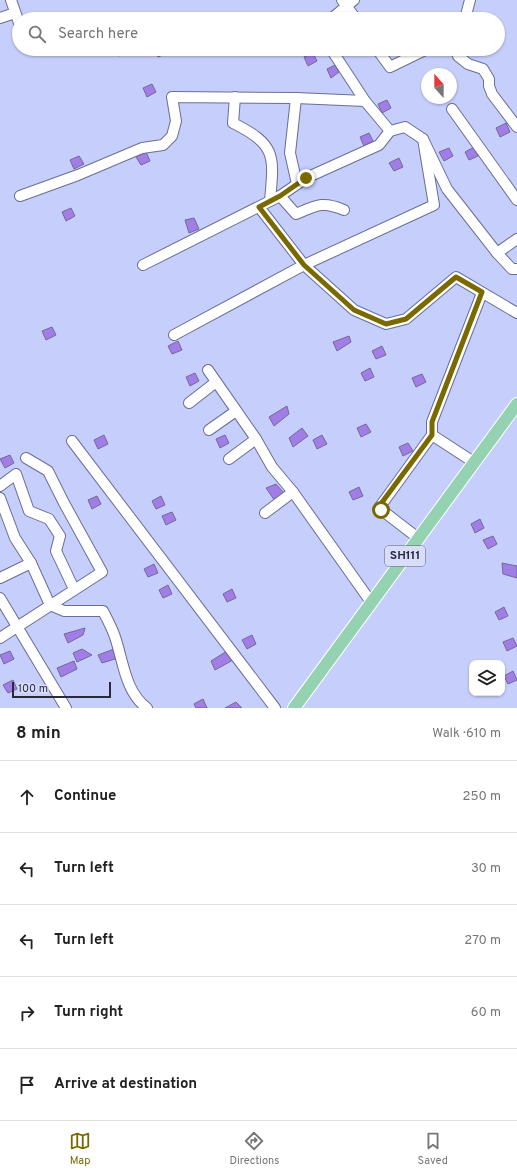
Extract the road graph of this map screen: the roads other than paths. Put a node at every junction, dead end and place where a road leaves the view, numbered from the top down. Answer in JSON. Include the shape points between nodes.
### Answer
{"nodes":[{"id":1,"x":10,"y":0,"type":"edge"},
{"id":2,"x":470,"y":0,"type":"edge"},
{"id":3,"x":348,"y":2,"type":"edge"},
{"id":4,"x":15,"y":12,"type":"edge"},
{"id":5,"x":338,"y":12,"type":"edge"},
{"id":6,"x":353,"y":12,"type":"edge"},
{"id":7,"x":467,"y":12,"type":"edge"},
{"id":8,"x":12,"y":14,"type":"edge"},
{"id":9,"x":0,"y":18,"type":"edge"},
{"id":10,"x":336,"y":56,"type":"edge"},
{"id":11,"x":382,"y":56,"type":"edge"},
{"id":12,"x":413,"y":56,"type":"edge"},
{"id":13,"x":458,"y":56,"type":"edge"},
{"id":14,"x":235,"y":97,"type":"junction"},
{"id":15,"x":296,"y":98,"type":"junction"},
{"id":16,"x":365,"y":101,"type":"junction"},
{"id":17,"x":452,"y":109,"type":"dead end"},
{"id":18,"x":517,"y":127,"type":"edge"},
{"id":19,"x":390,"y":131,"type":"junction"},
{"id":20,"x":423,"y":139,"type":"junction"},
{"id":21,"x":297,"y":184,"type":"junction"},
{"id":22,"x":20,"y":196,"type":"dead end"},
{"id":23,"x":280,"y":196,"type":"junction"},
{"id":24,"x":517,"y":200,"type":"edge"},
{"id":25,"x":270,"y":201,"type":"junction"},
{"id":26,"x":259,"y":207,"type":"junction"},
{"id":27,"x":344,"y":210,"type":"dead end"},
{"id":28,"x":517,"y":239,"type":"edge"},
{"id":29,"x":498,"y":253,"type":"junction"},
{"id":30,"x":143,"y":265,"type":"dead end"},
{"id":31,"x":304,"y":265,"type":"junction"},
{"id":32,"x":517,"y":269,"type":"edge"},
{"id":33,"x":482,"y":292,"type":"junction"},
{"id":34,"x":517,"y":313,"type":"edge"},
{"id":35,"x":174,"y":335,"type":"dead end"},
{"id":36,"x":208,"y":370,"type":"dead end"},
{"id":37,"x":216,"y":382,"type":"junction"},
{"id":38,"x":189,"y":403,"type":"dead end"},
{"id":39,"x":517,"y":404,"type":"edge"},
{"id":40,"x":236,"y":411,"type":"junction"},
{"id":41,"x":209,"y":430,"type":"dead end"},
{"id":42,"x":432,"y":435,"type":"junction"},
{"id":43,"x":256,"y":438,"type":"junction"},
{"id":44,"x":72,"y":441,"type":"dead end"},
{"id":45,"x":26,"y":458,"type":"dead end"},
{"id":46,"x":229,"y":458,"type":"dead end"},
{"id":47,"x":475,"y":463,"type":"junction"},
{"id":48,"x":0,"y":486,"type":"edge"},
{"id":49,"x":293,"y":492,"type":"junction"},
{"id":50,"x":0,"y":498,"type":"edge"},
{"id":51,"x":265,"y":514,"type":"dead end"},
{"id":52,"x":418,"y":538,"type":"junction"},
{"id":53,"x":31,"y":564,"type":"junction"},
{"id":54,"x":0,"y":578,"type":"edge"},
{"id":55,"x":74,"y":589,"type":"junction"},
{"id":56,"x":0,"y":598,"type":"edge"},
{"id":57,"x":371,"y":602,"type":"junction"},
{"id":58,"x":50,"y":604,"type":"junction"},
{"id":59,"x":17,"y":626,"type":"junction"},
{"id":60,"x":0,"y":638,"type":"edge"},
{"id":61,"x":66,"y":708,"type":"edge"},
{"id":62,"x":146,"y":708,"type":"edge"},
{"id":63,"x":275,"y":708,"type":"edge"},
{"id":64,"x":294,"y":708,"type":"edge"}],
"edges":[{"from":1,"to":4,"type":"street"},
{"from":2,"to":7,"type":"street"},
{"from":3,"to":5,"type":"street"},
{"from":3,"to":6,"type":"street"},
{"from":8,"to":9,"type":"street"},
{"from":10,"to":16,"type":"street"},
{"from":11,"to":12,"type":"street","via":[[390,67]]},
{"from":13,"to":18,"type":"street","via":[[468,64],[483,69],[489,79],[492,94]]},
{"from":14,"to":15,"type":"street"},
{"from":14,"to":22,"type":"street","via":[[172,97],[176,121],[172,136],[163,145],[142,148]]},
{"from":14,"to":25,"type":"street","via":[[233,123],[266,144],[273,166]]},
{"from":15,"to":16,"type":"street"},
{"from":15,"to":21,"type":"street","via":[[290,153]]},
{"from":16,"to":19,"type":"street"},
{"from":17,"to":24,"type":"street"},
{"from":19,"to":20,"type":"street","via":[[405,126]]},
{"from":19,"to":21,"type":"street","via":[[380,145]]},
{"from":20,"to":29,"type":"street","via":[[447,189]]},
{"from":20,"to":31,"type":"street","via":[[434,205]]},
{"from":21,"to":23,"type":"street"},
{"from":23,"to":25,"type":"street"},
{"from":23,"to":27,"type":"street","via":[[296,214],[313,206],[330,204]]},
{"from":25,"to":26,"type":"street"},
{"from":26,"to":30,"type":"street"},
{"from":26,"to":31,"type":"street"},
{"from":28,"to":29,"type":"street"},
{"from":29,"to":32,"type":"street","via":[[512,269]]},
{"from":31,"to":33,"type":"street","via":[[354,310],[386,324],[406,319],[456,277]]},
{"from":31,"to":35,"type":"street"},
{"from":33,"to":34,"type":"street"},
{"from":33,"to":42,"type":"street","via":[[432,422]]},
{"from":36,"to":37,"type":"street"},
{"from":37,"to":38,"type":"street"},
{"from":37,"to":40,"type":"street"},
{"from":39,"to":47,"type":"main road","number":"SH111"},
{"from":40,"to":41,"type":"street"},
{"from":40,"to":43,"type":"street"},
{"from":42,"to":47,"type":"street"},
{"from":42,"to":52,"type":"street","via":[[379,508]]},
{"from":43,"to":46,"type":"street"},
{"from":43,"to":49,"type":"street","via":[[272,467]]},
{"from":44,"to":63,"type":"street"},
{"from":45,"to":55,"type":"street","via":[[48,471],[102,572]]},
{"from":47,"to":52,"type":"main road","number":"SH111"},
{"from":48,"to":55,"type":"street","via":[[16,474],[29,511],[49,519],[60,536],[56,551]]},
{"from":49,"to":51,"type":"street"},
{"from":49,"to":57,"type":"street"},
{"from":50,"to":53,"type":"street","via":[[14,538]]},
{"from":52,"to":57,"type":"main road","number":"SH111"},
{"from":53,"to":54,"type":"street"},
{"from":53,"to":58,"type":"street"},
{"from":55,"to":58,"type":"street"},
{"from":56,"to":59,"type":"street"},
{"from":57,"to":64,"type":"main road","number":"SH111"},
{"from":58,"to":59,"type":"street"},
{"from":58,"to":62,"type":"street","via":[[64,611],[103,611],[115,636],[124,672],[141,704]]},
{"from":59,"to":60,"type":"street"},
{"from":59,"to":61,"type":"street"}]}
